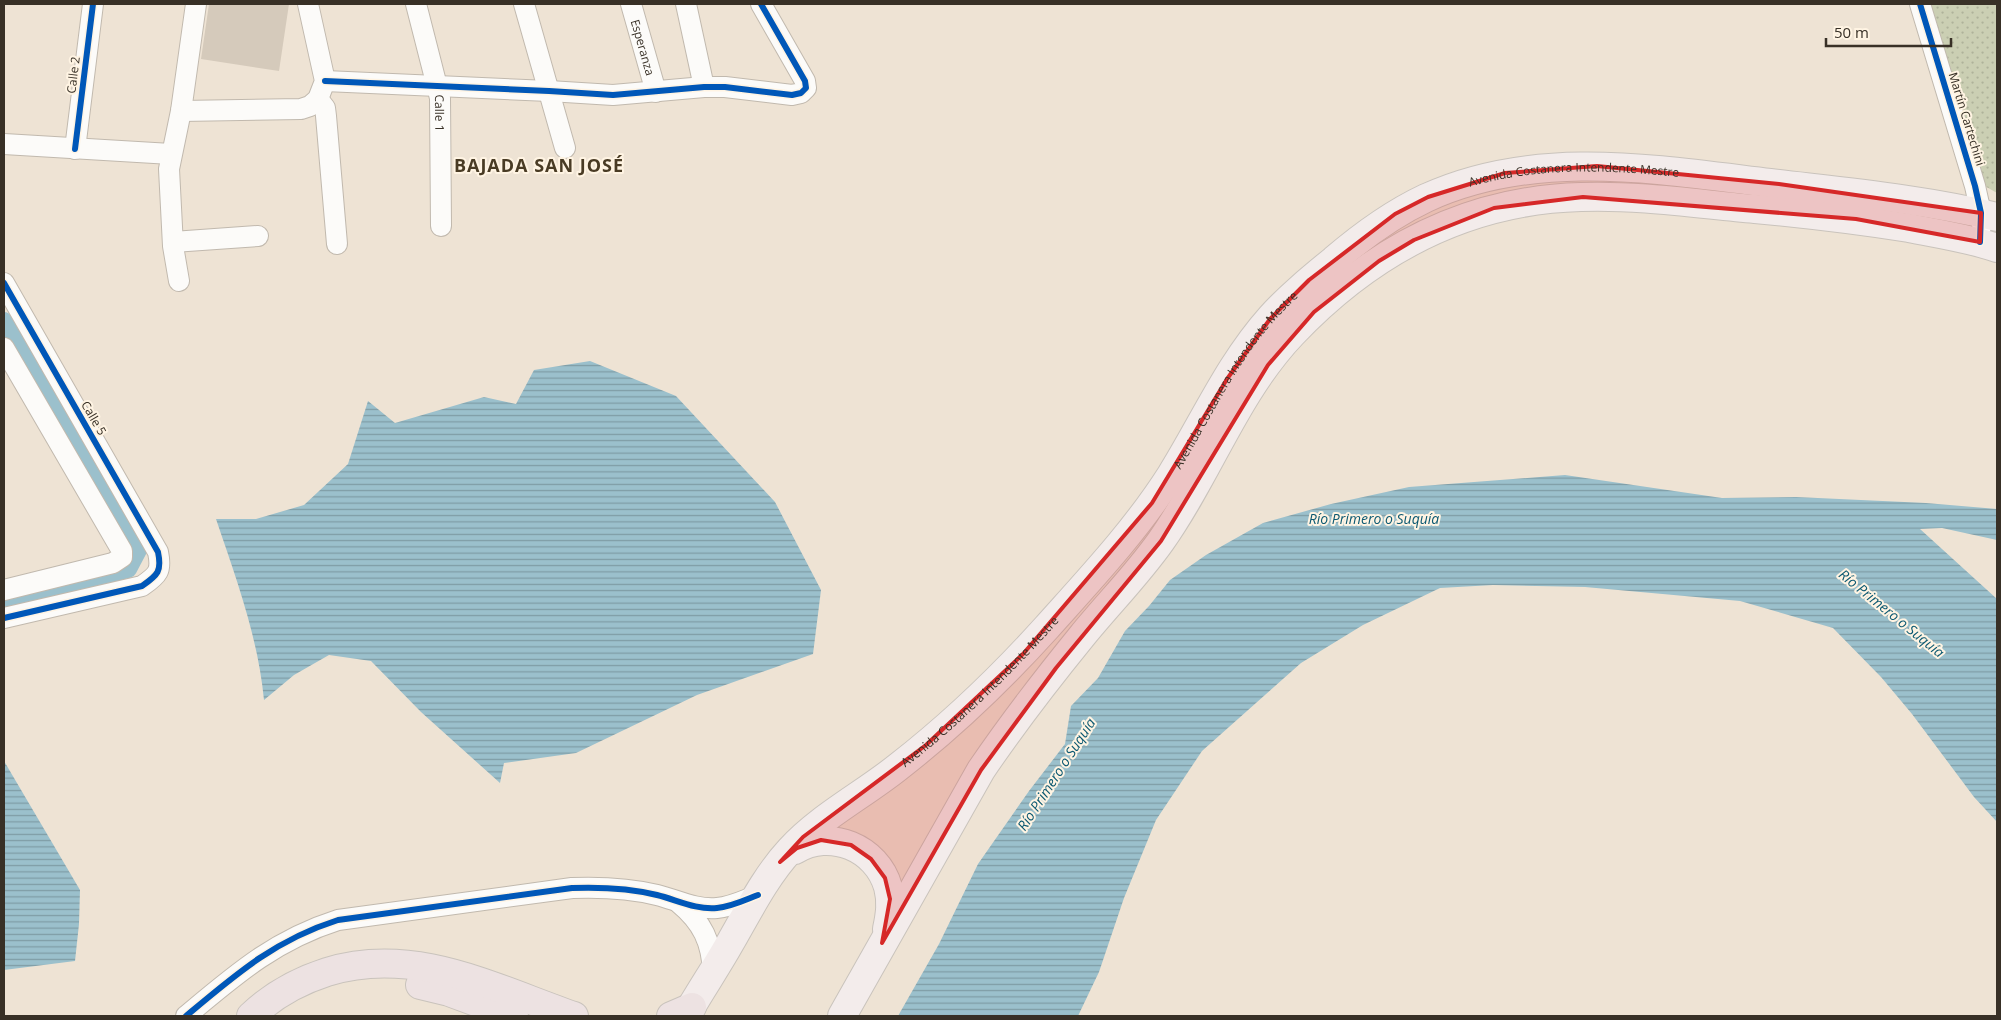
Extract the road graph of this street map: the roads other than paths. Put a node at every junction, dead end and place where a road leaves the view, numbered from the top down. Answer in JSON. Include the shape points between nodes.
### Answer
{"nodes":[{"id":1,"x":93,"y":4,"type":"edge"},
{"id":2,"x":196,"y":4,"type":"edge"},
{"id":3,"x":308,"y":4,"type":"edge"},
{"id":4,"x":416,"y":4,"type":"edge"},
{"id":5,"x":524,"y":4,"type":"edge"},
{"id":6,"x":631,"y":4,"type":"edge"},
{"id":7,"x":686,"y":4,"type":"edge"},
{"id":8,"x":761,"y":4,"type":"edge"},
{"id":9,"x":1920,"y":4,"type":"edge"},
{"id":10,"x":438,"y":86,"type":"junction"},
{"id":11,"x":704,"y":87,"type":"junction"},
{"id":12,"x":322,"y":90,"type":"junction"},
{"id":13,"x":549,"y":91,"type":"junction"},
{"id":14,"x":656,"y":92,"type":"junction"},
{"id":15,"x":181,"y":111,"type":"junction"},
{"id":16,"x":4,"y":144,"type":"edge"},
{"id":17,"x":564,"y":148,"type":"dead end"},
{"id":18,"x":75,"y":149,"type":"junction"},
{"id":19,"x":171,"y":154,"type":"junction"},
{"id":20,"x":1989,"y":216,"type":"edge"},
{"id":21,"x":441,"y":226,"type":"dead end"},
{"id":22,"x":258,"y":236,"type":"dead end"},
{"id":23,"x":173,"y":242,"type":"junction"},
{"id":24,"x":337,"y":244,"type":"dead end"},
{"id":25,"x":1989,"y":245,"type":"edge"},
{"id":26,"x":179,"y":281,"type":"dead end"},
{"id":27,"x":4,"y":283,"type":"edge"},
{"id":28,"x":4,"y":348,"type":"edge"},
{"id":29,"x":4,"y":590,"type":"edge"},
{"id":30,"x":4,"y":618,"type":"edge"},
{"id":31,"x":780,"y":862,"type":"junction"},
{"id":32,"x":758,"y":895,"type":"junction"},
{"id":33,"x":677,"y":902,"type":"junction"},
{"id":34,"x":882,"y":943,"type":"junction"},
{"id":35,"x":713,"y":973,"type":"junction"},
{"id":36,"x":683,"y":1013,"type":"edge"},
{"id":37,"x":186,"y":1016,"type":"edge"},
{"id":38,"x":251,"y":1016,"type":"edge"},
{"id":39,"x":279,"y":1016,"type":"edge"},
{"id":40,"x":514,"y":1016,"type":"edge"},
{"id":41,"x":574,"y":1016,"type":"edge"},
{"id":42,"x":842,"y":1016,"type":"edge"}],
"edges":[{"from":1,"to":18,"type":"street","name":"Calle 2"},
{"from":2,"to":15,"type":"street"},
{"from":3,"to":12,"type":"street"},
{"from":4,"to":10,"type":"street","name":"Calle 1"},
{"from":5,"to":13,"type":"street"},
{"from":6,"to":14,"type":"street","name":"Esperanza"},
{"from":7,"to":11,"type":"street"},
{"from":8,"to":11,"type":"street","via":[[806,88],[792,95]]},
{"from":9,"to":20,"type":"street","name":"Martín Cartechini","via":[[1975,186]]},
{"from":10,"to":12,"type":"street"},
{"from":10,"to":13,"type":"street"},
{"from":10,"to":21,"type":"street","name":"Calle 1"},
{"from":11,"to":14,"type":"street"},
{"from":12,"to":15,"type":"street","via":[[310,106],[301,109]]},
{"from":12,"to":24,"type":"street"},
{"from":13,"to":14,"type":"street","via":[[613,95]]},
{"from":13,"to":17,"type":"street"},
{"from":15,"to":19,"type":"street"},
{"from":16,"to":18,"type":"street"},
{"from":18,"to":19,"type":"street"},
{"from":19,"to":23,"type":"street","via":[[168,169]]},
{"from":20,"to":25,"type":"street","name":"Martín Cartechini"},
{"from":20,"to":31,"type":"main road","name":"Avenida Costanera Intendente Mestre","via":[[1770,183],[1644,168],[1597,166],[1504,172],[1428,197],[1395,214],[1366,233],[1309,280],[1270,319],[1227,378],[1152,503],[1022,654],[926,745],[803,837]]},
{"from":22,"to":23,"type":"street"},
{"from":23,"to":26,"type":"street"},
{"from":25,"to":34,"type":"main road","name":"Avenida Costanera Intendente Mestre","via":[[1856,219],[1583,197],[1494,208],[1459,219],[1379,261],[1314,312],[1268,365],[1246,396],[1161,541],[1056,668],[981,770]]},
{"from":27,"to":30,"type":"street","name":"Calle 5","via":[[158,552],[161,566],[155,578],[142,586]]},
{"from":28,"to":29,"type":"street","via":[[122,550],[122,557],[113,563]]},
{"from":31,"to":32,"type":"main road","name":"Avenida Costanera Intendente Mestre"},
{"from":31,"to":34,"type":"main road","via":[[797,848],[821,840],[834,840],[851,846],[871,859],[885,878],[890,899],[889,919]]},
{"from":32,"to":33,"type":"street","via":[[718,908]]},
{"from":32,"to":35,"type":"main road","name":"Avenida Costanera Intendente Mestre"},
{"from":33,"to":35,"type":"street","via":[[691,913],[707,936]]},
{"from":33,"to":37,"type":"street","via":[[626,890],[572,888],[338,920],[285,941]]},
{"from":34,"to":42,"type":"main road","name":"Avenida Costanera Intendente Mestre"},
{"from":35,"to":36,"type":"main road","name":"Avenida Costanera Intendente Mestre"},
{"from":38,"to":41,"type":"highway","via":[[294,985],[316,975],[381,963],[421,966],[465,977]]},
{"from":39,"to":40,"type":"highway","via":[[322,992],[365,982],[386,981],[435,988]]}]}
